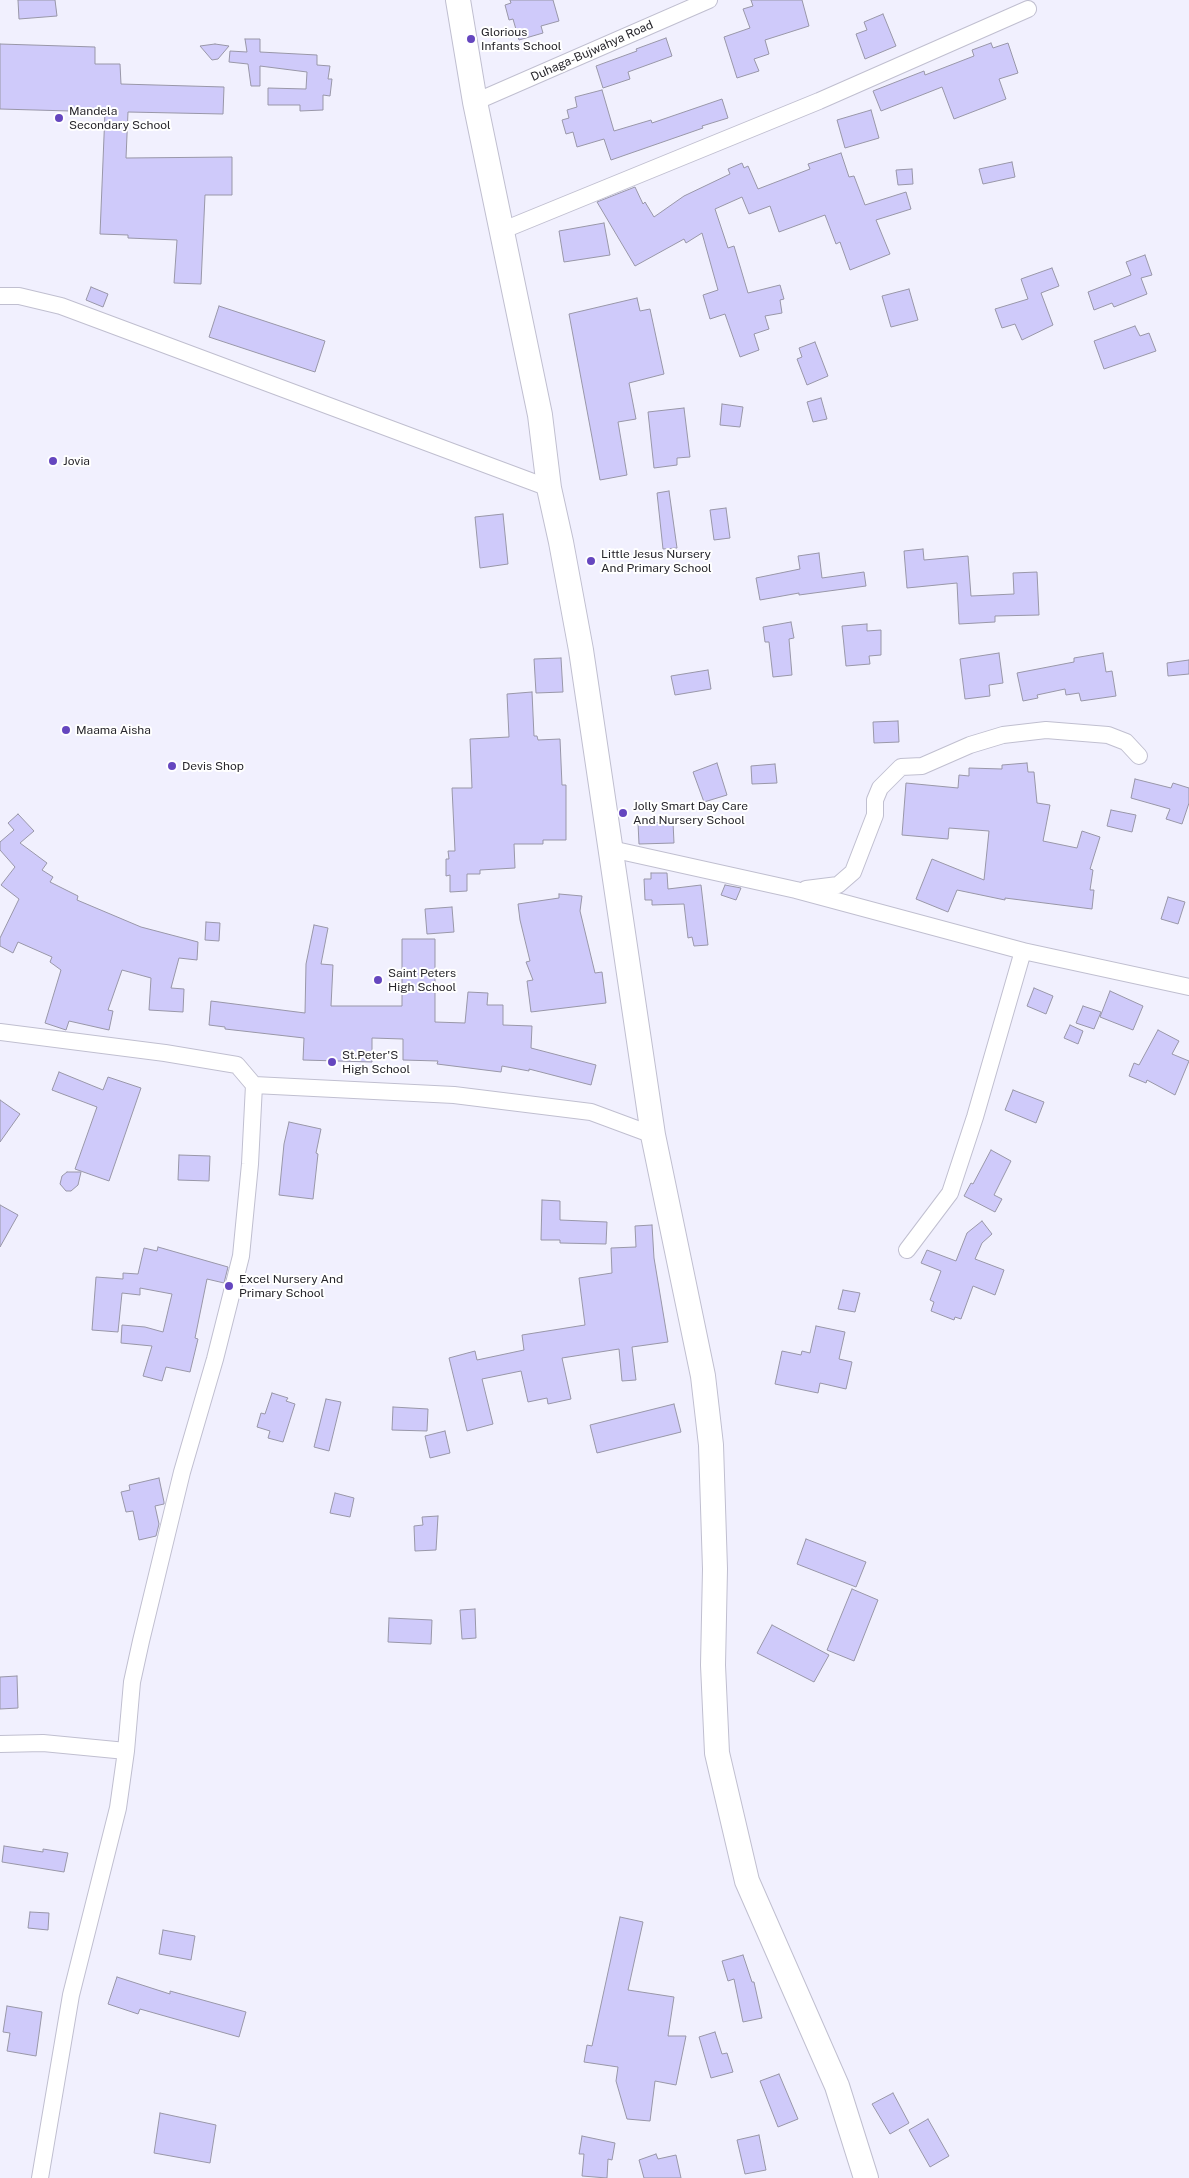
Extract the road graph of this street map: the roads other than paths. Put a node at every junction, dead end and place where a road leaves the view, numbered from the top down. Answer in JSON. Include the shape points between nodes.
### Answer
{"nodes":[{"id":1,"x":458,"y":0,"type":"edge"},
{"id":2,"x":709,"y":0,"type":"edge"},
{"id":3,"x":1028,"y":9,"type":"dead end"},
{"id":4,"x":475,"y":102,"type":"junction"},
{"id":5,"x":501,"y":231,"type":"junction"},
{"id":6,"x":0,"y":296,"type":"edge"},
{"id":7,"x":549,"y":488,"type":"junction"},
{"id":8,"x":1139,"y":756,"type":"dead end"},
{"id":9,"x":611,"y":849,"type":"junction"},
{"id":10,"x":796,"y":890,"type":"junction"},
{"id":11,"x":1023,"y":951,"type":"junction"},
{"id":12,"x":1189,"y":987,"type":"edge"},
{"id":13,"x":0,"y":1032,"type":"edge"},
{"id":14,"x":254,"y":1085,"type":"junction"},
{"id":15,"x":652,"y":1135,"type":"junction"},
{"id":16,"x":906,"y":1250,"type":"dead end"},
{"id":17,"x":0,"y":1744,"type":"edge"},
{"id":18,"x":126,"y":1752,"type":"junction"},
{"id":19,"x":40,"y":2178,"type":"edge"},
{"id":20,"x":866,"y":2178,"type":"edge"}],
"edges":[{"from":1,"to":4,"type":"street"},
{"from":2,"to":4,"type":"street","name":"Duhaga-Bujwahya Road"},
{"from":3,"to":5,"type":"street","via":[[819,101]]},
{"from":4,"to":5,"type":"street"},
{"from":5,"to":7,"type":"street","via":[[540,415]]},
{"from":6,"to":7,"type":"street","via":[[19,296],[61,306]]},
{"from":7,"to":9,"type":"street","via":[[581,650]]},
{"from":8,"to":10,"type":"street","via":[[1126,742],[1108,735],[1046,730],[1003,735],[922,766],[901,767],[880,788],[875,800],[876,815],[858,861],[847,878],[838,885]]},
{"from":9,"to":10,"type":"street"},
{"from":9,"to":15,"type":"street"},
{"from":10,"to":11,"type":"street"},
{"from":11,"to":12,"type":"street"},
{"from":11,"to":16,"type":"street","via":[[950,1193]]},
{"from":13,"to":14,"type":"street","via":[[236,1065]]},
{"from":14,"to":15,"type":"street","via":[[454,1095],[591,1112]]},
{"from":14,"to":18,"type":"street","via":[[241,1256],[182,1472],[143,1632],[132,1682]]},
{"from":15,"to":20,"type":"street","via":[[702,1376],[711,1445],[717,1753],[746,1881],[837,2086]]},
{"from":17,"to":18,"type":"street","via":[[43,1743]]},
{"from":18,"to":19,"type":"street","via":[[118,1808],[72,1995]]}]}
